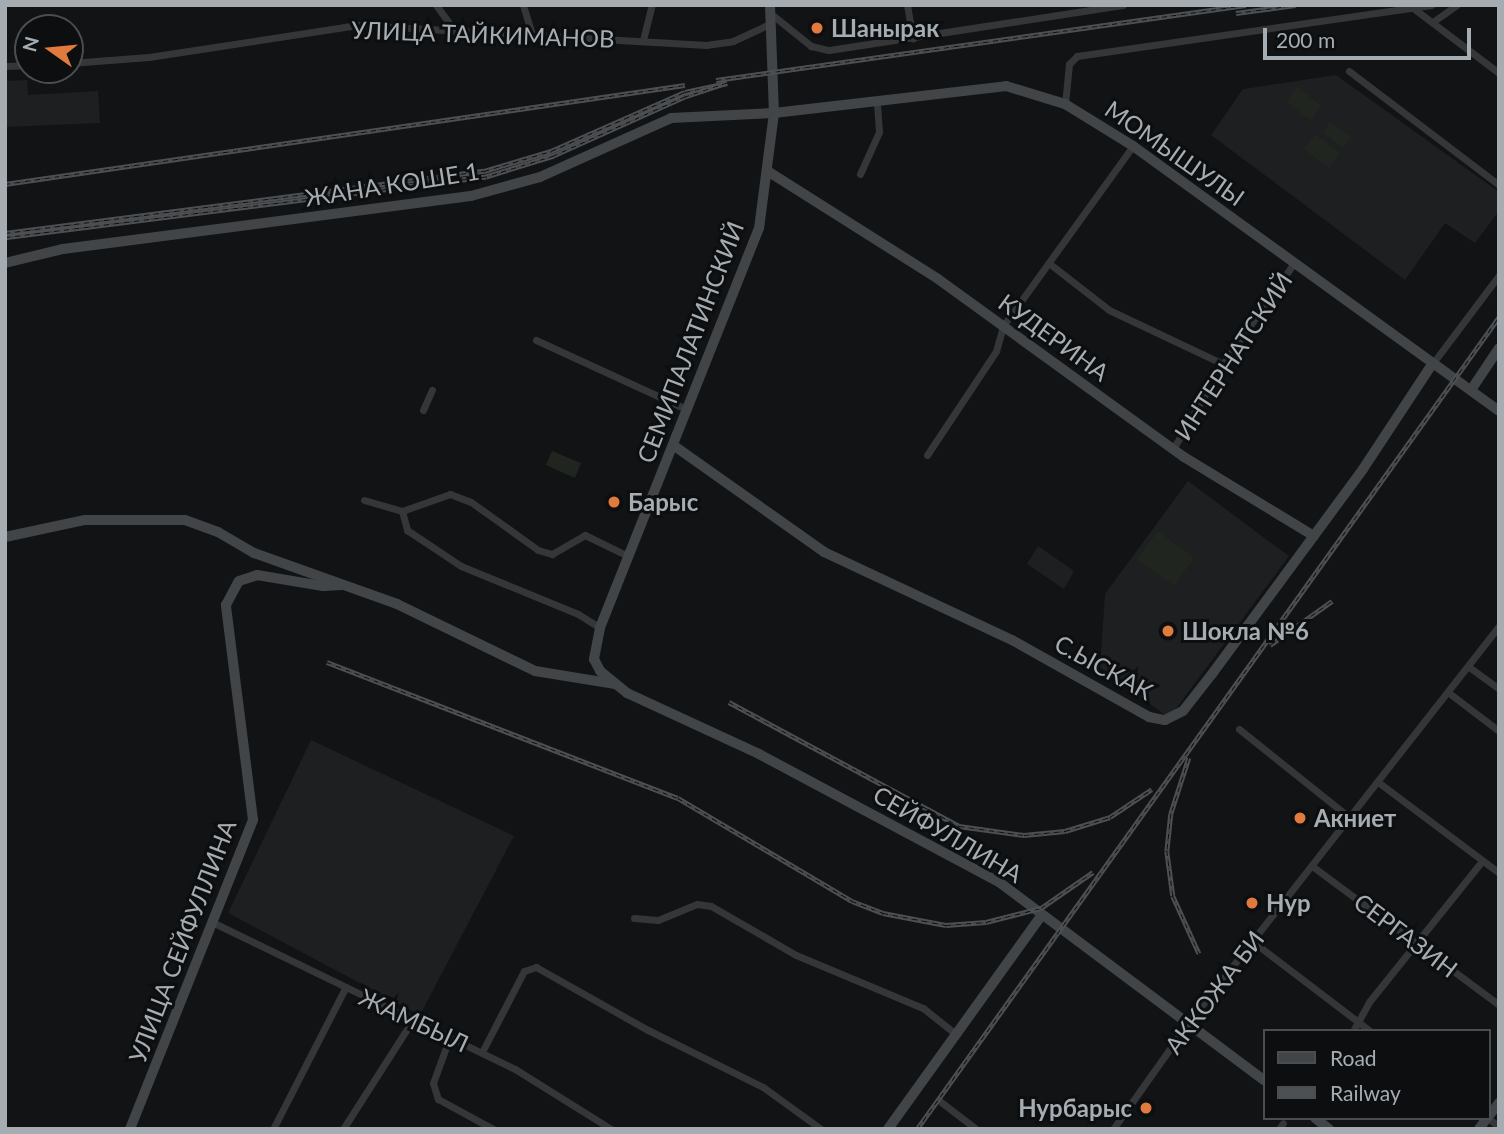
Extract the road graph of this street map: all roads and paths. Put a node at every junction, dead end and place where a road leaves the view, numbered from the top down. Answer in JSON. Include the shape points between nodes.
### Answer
{"nodes":[{"id":1,"x":436,"y":5,"type":"edge"},
{"id":2,"x":523,"y":5,"type":"edge"},
{"id":3,"x":652,"y":5,"type":"edge"},
{"id":4,"x":907,"y":5,"type":"edge"},
{"id":5,"x":1123,"y":5,"type":"edge"},
{"id":6,"x":1431,"y":5,"type":"edge"},
{"id":7,"x":1457,"y":5,"type":"edge"},
{"id":8,"x":1413,"y":8,"type":"junction"},
{"id":9,"x":770,"y":14,"type":"edge"},
{"id":10,"x":1434,"y":21,"type":"junction"},
{"id":11,"x":459,"y":30,"type":"junction"},
{"id":12,"x":532,"y":34,"type":"junction"},
{"id":13,"x":913,"y":38,"type":"junction"},
{"id":14,"x":643,"y":40,"type":"junction"},
{"id":15,"x":84,"y":63,"type":"edge"},
{"id":16,"x":1349,"y":71,"type":"dead end"},
{"id":17,"x":1499,"y":73,"type":"edge"},
{"id":18,"x":877,"y":100,"type":"junction"},
{"id":19,"x":1065,"y":104,"type":"junction"},
{"id":20,"x":775,"y":113,"type":"junction"},
{"id":21,"x":1133,"y":146,"type":"junction"},
{"id":22,"x":769,"y":172,"type":"junction"},
{"id":23,"x":860,"y":174,"type":"dead end"},
{"id":24,"x":1499,"y":185,"type":"edge"},
{"id":25,"x":5,"y":263,"type":"edge"},
{"id":26,"x":1294,"y":263,"type":"junction"},
{"id":27,"x":1050,"y":264,"type":"junction"},
{"id":28,"x":1499,"y":275,"type":"edge"},
{"id":29,"x":1003,"y":326,"type":"junction"},
{"id":30,"x":536,"y":340,"type":"dead end"},
{"id":31,"x":1499,"y":348,"type":"edge"},
{"id":32,"x":1433,"y":363,"type":"junction"},
{"id":33,"x":1223,"y":364,"type":"junction"},
{"id":34,"x":432,"y":390,"type":"dead end"},
{"id":35,"x":1471,"y":390,"type":"junction"},
{"id":36,"x":423,"y":410,"type":"dead end"},
{"id":37,"x":688,"y":410,"type":"junction"},
{"id":38,"x":1499,"y":411,"type":"edge"},
{"id":39,"x":673,"y":445,"type":"junction"},
{"id":40,"x":1173,"y":449,"type":"junction"},
{"id":41,"x":928,"y":455,"type":"dead end"},
{"id":42,"x":364,"y":500,"type":"dead end"},
{"id":43,"x":402,"y":511,"type":"junction"},
{"id":44,"x":1314,"y":536,"type":"junction"},
{"id":45,"x":5,"y":537,"type":"edge"},
{"id":46,"x":628,"y":556,"type":"junction"},
{"id":47,"x":342,"y":585,"type":"junction"},
{"id":48,"x":1499,"y":626,"type":"edge"},
{"id":49,"x":600,"y":628,"type":"junction"},
{"id":50,"x":594,"y":659,"type":"joint"},
{"id":51,"x":1469,"y":667,"type":"junction"},
{"id":52,"x":614,"y":684,"type":"junction"},
{"id":53,"x":1499,"y":689,"type":"edge"},
{"id":54,"x":1449,"y":693,"type":"junction"},
{"id":55,"x":1239,"y":729,"type":"dead end"},
{"id":56,"x":1499,"y":731,"type":"edge"},
{"id":57,"x":1378,"y":782,"type":"junction"},
{"id":58,"x":1350,"y":818,"type":"junction"},
{"id":59,"x":1482,"y":861,"type":"junction"},
{"id":60,"x":1312,"y":866,"type":"junction"},
{"id":61,"x":1499,"y":873,"type":"edge"},
{"id":62,"x":1041,"y":916,"type":"junction"},
{"id":63,"x":634,"y":918,"type":"dead end"},
{"id":64,"x":212,"y":922,"type":"junction"},
{"id":65,"x":1252,"y":941,"type":"junction"},
{"id":66,"x":1416,"y":944,"type":"junction"},
{"id":67,"x":345,"y":988,"type":"junction"},
{"id":68,"x":1499,"y":1005,"type":"edge"},
{"id":69,"x":412,"y":1021,"type":"junction"},
{"id":70,"x":1188,"y":1023,"type":"junction"},
{"id":71,"x":1359,"y":1023,"type":"junction"},
{"id":72,"x":1354,"y":1029,"type":"edge"},
{"id":73,"x":1367,"y":1029,"type":"edge"},
{"id":74,"x":957,"y":1035,"type":"junction"},
{"id":75,"x":449,"y":1039,"type":"junction"},
{"id":76,"x":482,"y":1052,"type":"junction"},
{"id":77,"x":1262,"y":1078,"type":"edge"},
{"id":78,"x":941,"y":1102,"type":"dead end"},
{"id":79,"x":130,"y":1129,"type":"edge"},
{"id":80,"x":273,"y":1129,"type":"edge"},
{"id":81,"x":343,"y":1129,"type":"edge"},
{"id":82,"x":493,"y":1129,"type":"edge"},
{"id":83,"x":611,"y":1129,"type":"edge"},
{"id":84,"x":821,"y":1129,"type":"edge"},
{"id":85,"x":888,"y":1129,"type":"edge"},
{"id":86,"x":976,"y":1129,"type":"edge"},
{"id":87,"x":1113,"y":1129,"type":"edge"}],
"edges":[{"from":1,"to":11,"type":"street","via":[[446,24]]},
{"from":2,"to":12,"type":"street"},
{"from":3,"to":14,"type":"street"},
{"from":4,"to":13,"type":"street"},
{"from":5,"to":13,"type":"street"},
{"from":6,"to":8,"type":"street"},
{"from":7,"to":10,"type":"street"},
{"from":8,"to":10,"type":"street"},
{"from":8,"to":19,"type":"street","via":[[1077,56],[1069,64]]},
{"from":9,"to":13,"type":"street","via":[[811,46],[829,50]]},
{"from":9,"to":14,"type":"street","name":"УЛИЦА ТАЙКИМАНОВ","via":[[733,41],[706,45]]},
{"from":9,"to":20,"type":"street","name":"СЕМИПАЛАТИНСКИЙ"},
{"from":10,"to":17,"type":"street"},
{"from":11,"to":12,"type":"street","name":"УЛИЦА ТАЙКИМАНОВ"},
{"from":11,"to":15,"type":"street","name":"УЛИЦА ТАЙКИМАНОВ","via":[[358,25]]},
{"from":12,"to":14,"type":"street","name":"УЛИЦА ТАЙКИМАНОВ"},
{"from":16,"to":24,"type":"street"},
{"from":18,"to":19,"type":"street","name":"МОМЫШУЛЫ","via":[[1006,86]]},
{"from":18,"to":20,"type":"street","name":"МОМЫШУЛЫ"},
{"from":18,"to":23,"type":"street","via":[[880,132]]},
{"from":19,"to":21,"type":"street","name":"МОМЫШУЛЫ"},
{"from":20,"to":22,"type":"street","name":"СЕМИПАЛАТИНСКИЙ"},
{"from":20,"to":25,"type":"street","name":"ЖАНА КОШЕ 1","via":[[671,118],[540,177],[471,196],[63,249]]},
{"from":21,"to":26,"type":"street","name":"МОМЫШУЛЫ"},
{"from":21,"to":27,"type":"street"},
{"from":22,"to":29,"type":"street","name":"КУДЕРИНА","via":[[938,279]]},
{"from":22,"to":37,"type":"street","name":"СЕМИПАЛАТИНСКИЙ","via":[[759,228],[742,279]]},
{"from":26,"to":32,"type":"street","name":"МОМЫШУЛЫ"},
{"from":26,"to":33,"type":"street","name":"ИНТЕРНАТСКИЙ"},
{"from":27,"to":29,"type":"street"},
{"from":27,"to":33,"type":"street","via":[[1109,310]]},
{"from":28,"to":32,"type":"street"},
{"from":29,"to":40,"type":"street","name":"КУДЕРИНА"},
{"from":29,"to":41,"type":"street","via":[[996,351]]},
{"from":30,"to":37,"type":"street"},
{"from":31,"to":35,"type":"street"},
{"from":32,"to":35,"type":"street","name":"МОМЫШУЛЫ"},
{"from":32,"to":44,"type":"street","name":"С.ЫСКАК"},
{"from":33,"to":40,"type":"street","name":"ИНТЕРНАТСКИЙ"},
{"from":34,"to":36,"type":"street"},
{"from":35,"to":38,"type":"street","name":"МОМЫШУЛЫ"},
{"from":37,"to":39,"type":"street","name":"СЕМИПАЛАТИНСКИЙ"},
{"from":39,"to":44,"type":"street","name":"С.ЫСКАК","via":[[824,552],[1012,640],[1156,720],[1183,711]]},
{"from":39,"to":46,"type":"street","name":"СЕМИПАЛАТИНСКИЙ"},
{"from":40,"to":44,"type":"street","name":"КУДЕРИНА"},
{"from":42,"to":43,"type":"street"},
{"from":43,"to":46,"type":"street","via":[[450,494],[471,502],[538,550],[552,554],[585,536]]},
{"from":43,"to":49,"type":"street","via":[[407,530],[461,566],[578,614]]},
{"from":45,"to":47,"type":"street","name":"УЛИЦА СЕЙФУЛЛИНА","via":[[85,520],[185,520],[254,553]]},
{"from":46,"to":49,"type":"street","name":"СЕМИПАЛАТИНСКИЙ"},
{"from":47,"to":52,"type":"street","name":"УЛИЦА СЕЙФУЛЛИНА","via":[[397,604],[536,671]]},
{"from":47,"to":64,"type":"street","name":"УЛИЦА СЕЙФУЛЛИНА","via":[[257,575],[239,581],[226,605],[253,820]]},
{"from":48,"to":51,"type":"street","name":"АККОЖА БИ"},
{"from":49,"to":50,"type":"street","name":"СЕМИПАЛАТИНСКИЙ"},
{"from":50,"to":52,"type":"street","name":"СЕЙФУЛЛИНА"},
{"from":51,"to":53,"type":"street"},
{"from":51,"to":54,"type":"street","name":"АККОЖА БИ"},
{"from":52,"to":62,"type":"street","name":"СЕЙФУЛЛИНА","via":[[946,852],[999,882]]},
{"from":54,"to":56,"type":"street"},
{"from":54,"to":57,"type":"street","name":"АККОЖА БИ"},
{"from":55,"to":58,"type":"street"},
{"from":57,"to":58,"type":"street","name":"АККОЖА БИ"},
{"from":57,"to":59,"type":"street"},
{"from":58,"to":60,"type":"street","name":"АККОЖА БИ"},
{"from":59,"to":61,"type":"street"},
{"from":59,"to":66,"type":"street"},
{"from":60,"to":65,"type":"street","name":"АККОЖА БИ"},
{"from":60,"to":66,"type":"street","name":"СЕРГАЗИН"},
{"from":62,"to":70,"type":"street","name":"СЕЙФУЛЛИНА"},
{"from":62,"to":74,"type":"street"},
{"from":63,"to":74,"type":"street","via":[[658,920],[697,904],[711,906],[796,955],[923,1009]]},
{"from":64,"to":67,"type":"street","name":"ЖАМБЫЛ"},
{"from":64,"to":79,"type":"street","name":"УЛИЦА СЕЙФУЛЛИНА"},
{"from":65,"to":70,"type":"street","name":"АККОЖА БИ"},
{"from":65,"to":71,"type":"street"},
{"from":66,"to":68,"type":"street","name":"СЕРГАЗИН"},
{"from":66,"to":71,"type":"street"},
{"from":67,"to":69,"type":"street","name":"ЖАМБЫЛ"},
{"from":67,"to":80,"type":"street"},
{"from":69,"to":75,"type":"street","name":"ЖАМБЫЛ"},
{"from":69,"to":81,"type":"street"},
{"from":70,"to":77,"type":"street","name":"СЕЙФУЛЛИНА"},
{"from":70,"to":87,"type":"street","name":"АККОЖА БИ"},
{"from":71,"to":72,"type":"street"},
{"from":71,"to":73,"type":"street"},
{"from":74,"to":85,"type":"street"},
{"from":75,"to":76,"type":"street","name":"ЖАМБЫЛ"},
{"from":75,"to":82,"type":"street","via":[[433,1083],[438,1099]]},
{"from":76,"to":83,"type":"street","name":"ЖАМБЫЛ"},
{"from":76,"to":84,"type":"street","via":[[524,971],[536,967],[763,1087]]},
{"from":78,"to":86,"type":"street"}]}
